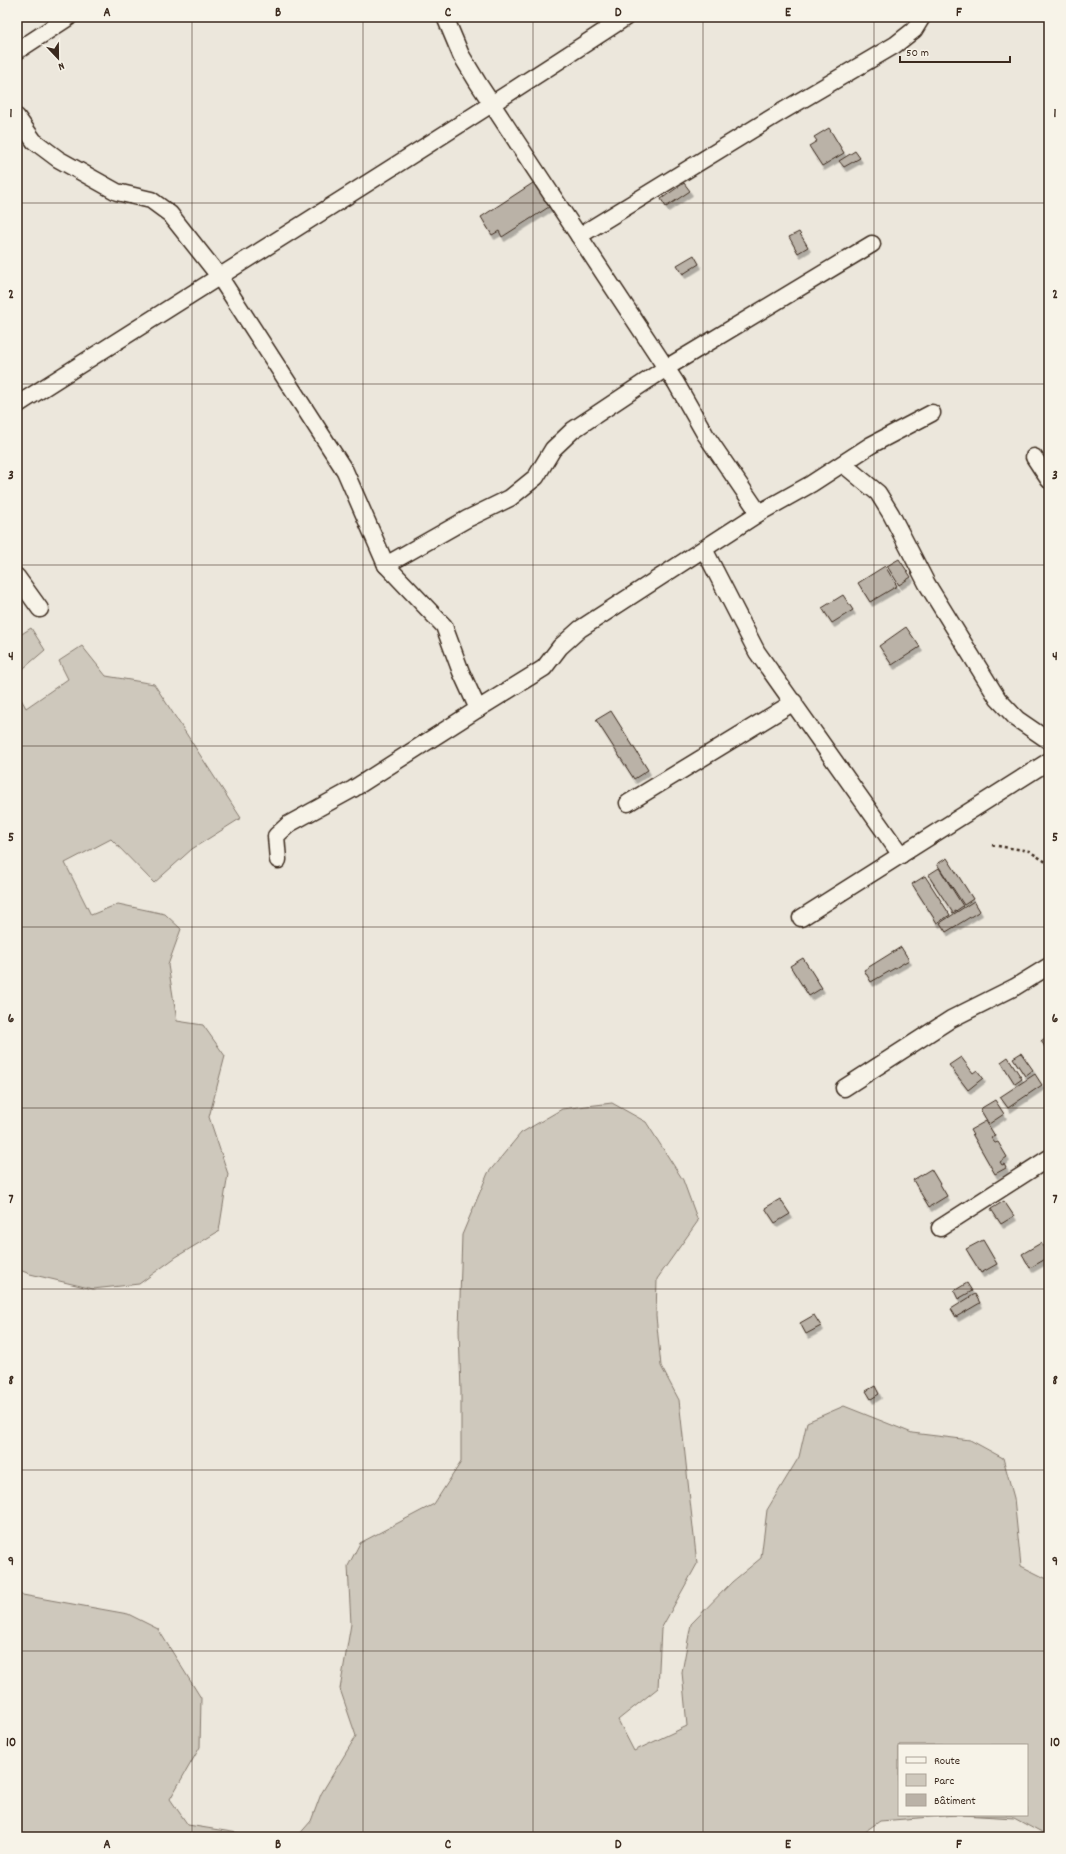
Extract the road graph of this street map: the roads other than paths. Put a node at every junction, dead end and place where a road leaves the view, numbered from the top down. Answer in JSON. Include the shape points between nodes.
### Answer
{"nodes":[{"id":1,"x":68,"y":17,"type":"edge"},
{"id":2,"x":445,"y":17,"type":"edge"},
{"id":3,"x":626,"y":17,"type":"edge"},
{"id":4,"x":922,"y":17,"type":"edge"},
{"id":5,"x":17,"y":51,"type":"edge"},
{"id":6,"x":493,"y":104,"type":"junction"},
{"id":7,"x":17,"y":117,"type":"edge"},
{"id":8,"x":579,"y":236,"type":"junction"},
{"id":9,"x":872,"y":244,"type":"dead end"},
{"id":10,"x":219,"y":276,"type":"junction"},
{"id":11,"x":666,"y":368,"type":"junction"},
{"id":12,"x":17,"y":405,"type":"edge"},
{"id":13,"x":932,"y":413,"type":"dead end"},
{"id":14,"x":1034,"y":458,"type":"dead end"},
{"id":15,"x":843,"y":464,"type":"junction"},
{"id":16,"x":1049,"y":480,"type":"edge"},
{"id":17,"x":760,"y":513,"type":"junction"},
{"id":18,"x":704,"y":549,"type":"junction"},
{"id":19,"x":386,"y":565,"type":"junction"},
{"id":20,"x":17,"y":577,"type":"edge"},
{"id":21,"x":40,"y":609,"type":"dead end"},
{"id":22,"x":794,"y":702,"type":"junction"},
{"id":23,"x":478,"y":709,"type":"junction"},
{"id":24,"x":1049,"y":741,"type":"edge"},
{"id":25,"x":1049,"y":761,"type":"edge"},
{"id":26,"x":628,"y":803,"type":"dead end"},
{"id":27,"x":902,"y":855,"type":"junction"},
{"id":28,"x":278,"y":860,"type":"dead end"},
{"id":29,"x":801,"y":918,"type":"dead end"},
{"id":30,"x":1049,"y":966,"type":"edge"},
{"id":31,"x":844,"y":1088,"type":"dead end"},
{"id":32,"x":1049,"y":1158,"type":"edge"},
{"id":33,"x":940,"y":1228,"type":"dead end"}],
"edges":[{"from":1,"to":5,"type":"street"},
{"from":2,"to":6,"type":"street","via":[[461,56]]},
{"from":3,"to":6,"type":"street"},
{"from":4,"to":8,"type":"street","via":[[914,30],[895,44]]},
{"from":6,"to":8,"type":"street"},
{"from":6,"to":10,"type":"street"},
{"from":7,"to":10,"type":"street","via":[[34,141],[58,159],[117,192],[151,200],[170,214]]},
{"from":8,"to":11,"type":"street"},
{"from":9,"to":11,"type":"street"},
{"from":10,"to":12,"type":"street"},
{"from":10,"to":19,"type":"street","via":[[345,471]]},
{"from":11,"to":17,"type":"street","via":[[705,434]]},
{"from":11,"to":19,"type":"street","via":[[573,430],[553,448],[536,477],[510,498]]},
{"from":13,"to":15,"type":"street","via":[[871,445]]},
{"from":14,"to":16,"type":"street"},
{"from":15,"to":17,"type":"street"},
{"from":15,"to":24,"type":"street","via":[[878,493],[927,584],[998,699],[1017,719]]},
{"from":17,"to":18,"type":"street"},
{"from":18,"to":22,"type":"street","via":[[757,652]]},
{"from":18,"to":23,"type":"street","via":[[580,629],[560,647],[544,668]]},
{"from":19,"to":23,"type":"street","via":[[444,626]]},
{"from":20,"to":21,"type":"street"},
{"from":22,"to":26,"type":"street"},
{"from":22,"to":27,"type":"street"},
{"from":23,"to":28,"type":"street","via":[[354,789],[289,824],[276,836]]},
{"from":25,"to":27,"type":"street"},
{"from":27,"to":29,"type":"street"},
{"from":30,"to":31,"type":"street","via":[[1016,987],[951,1019]]},
{"from":32,"to":33,"type":"street"}]}
